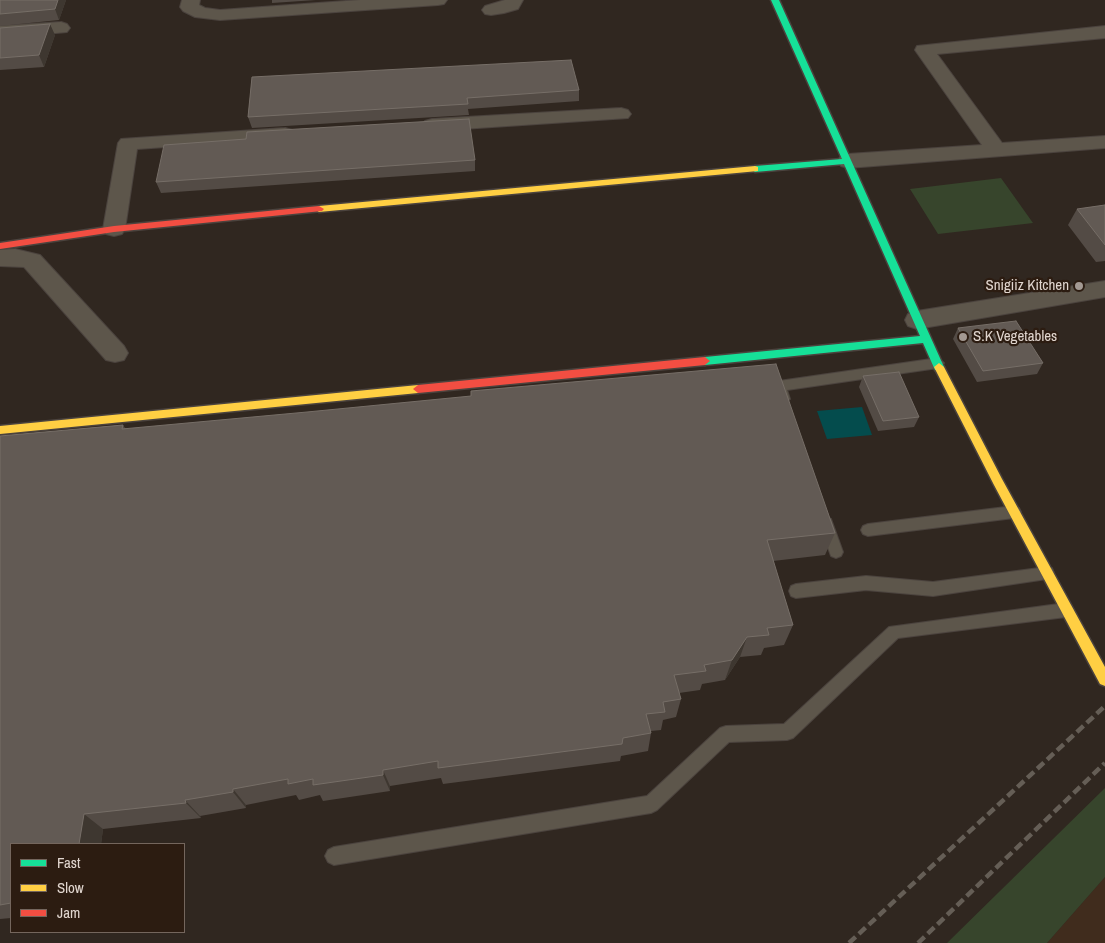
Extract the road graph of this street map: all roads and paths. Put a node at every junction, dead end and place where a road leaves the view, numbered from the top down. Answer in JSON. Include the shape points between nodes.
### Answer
{"nodes":[{"id":1,"x":191,"y":0,"type":"edge"},
{"id":2,"x":438,"y":0,"type":"edge"},
{"id":3,"x":514,"y":0,"type":"edge"},
{"id":4,"x":775,"y":0,"type":"edge"},
{"id":5,"x":491,"y":10,"type":"dead end"},
{"id":6,"x":61,"y":28,"type":"dead end"},
{"id":7,"x":0,"y":32,"type":"edge"},
{"id":8,"x":1105,"y":32,"type":"edge"},
{"id":9,"x":621,"y":114,"type":"dead end"},
{"id":10,"x":414,"y":126,"type":"edge"},
{"id":11,"x":306,"y":133,"type":"edge"},
{"id":12,"x":1105,"y":142,"type":"edge"},
{"id":13,"x":996,"y":150,"type":"junction"},
{"id":14,"x":848,"y":161,"type":"junction"},
{"id":15,"x":114,"y":229,"type":"junction"},
{"id":16,"x":0,"y":246,"type":"edge"},
{"id":17,"x":0,"y":258,"type":"edge"},
{"id":18,"x":1105,"y":289,"type":"edge"},
{"id":19,"x":921,"y":329,"type":"junction"},
{"id":20,"x":115,"y":353,"type":"dead end"},
{"id":21,"x":938,"y":363,"type":"junction"},
{"id":22,"x":788,"y":414,"type":"edge"},
{"id":23,"x":0,"y":430,"type":"edge"},
{"id":24,"x":820,"y":506,"type":"edge"},
{"id":25,"x":1014,"y":512,"type":"junction"},
{"id":26,"x":868,"y":530,"type":"dead end"},
{"id":27,"x":836,"y":552,"type":"edge"},
{"id":28,"x":1047,"y":574,"type":"junction"},
{"id":29,"x":796,"y":591,"type":"dead end"},
{"id":30,"x":1066,"y":610,"type":"junction"},
{"id":31,"x":1105,"y":680,"type":"edge"},
{"id":32,"x":334,"y":856,"type":"dead end"}],
"edges":[{"from":1,"to":2,"type":"street","via":[[189,7],[201,13],[220,15]]},
{"from":3,"to":5,"type":"street","via":[[512,5]]},
{"from":4,"to":14,"type":"street"},
{"from":6,"to":7,"type":"street"},
{"from":8,"to":13,"type":"street","via":[[924,50]]},
{"from":9,"to":10,"type":"street"},
{"from":11,"to":15,"type":"street","via":[[128,144]]},
{"from":12,"to":13,"type":"street"},
{"from":13,"to":14,"type":"street"},
{"from":14,"to":15,"type":"street"},
{"from":14,"to":19,"type":"street"},
{"from":15,"to":16,"type":"street"},
{"from":17,"to":20,"type":"street","via":[[32,261]]},
{"from":18,"to":19,"type":"street"},
{"from":19,"to":21,"type":"street"},
{"from":19,"to":23,"type":"street"},
{"from":21,"to":22,"type":"lane","via":[[779,386]]},
{"from":21,"to":25,"type":"street"},
{"from":24,"to":27,"type":"lane"},
{"from":25,"to":26,"type":"lane"},
{"from":25,"to":28,"type":"street"},
{"from":28,"to":29,"type":"lane","via":[[933,588],[866,583]]},
{"from":28,"to":30,"type":"street"},
{"from":30,"to":31,"type":"street"},
{"from":30,"to":32,"type":"lane","via":[[894,632],[787,732],[726,734],[650,804]]}]}
